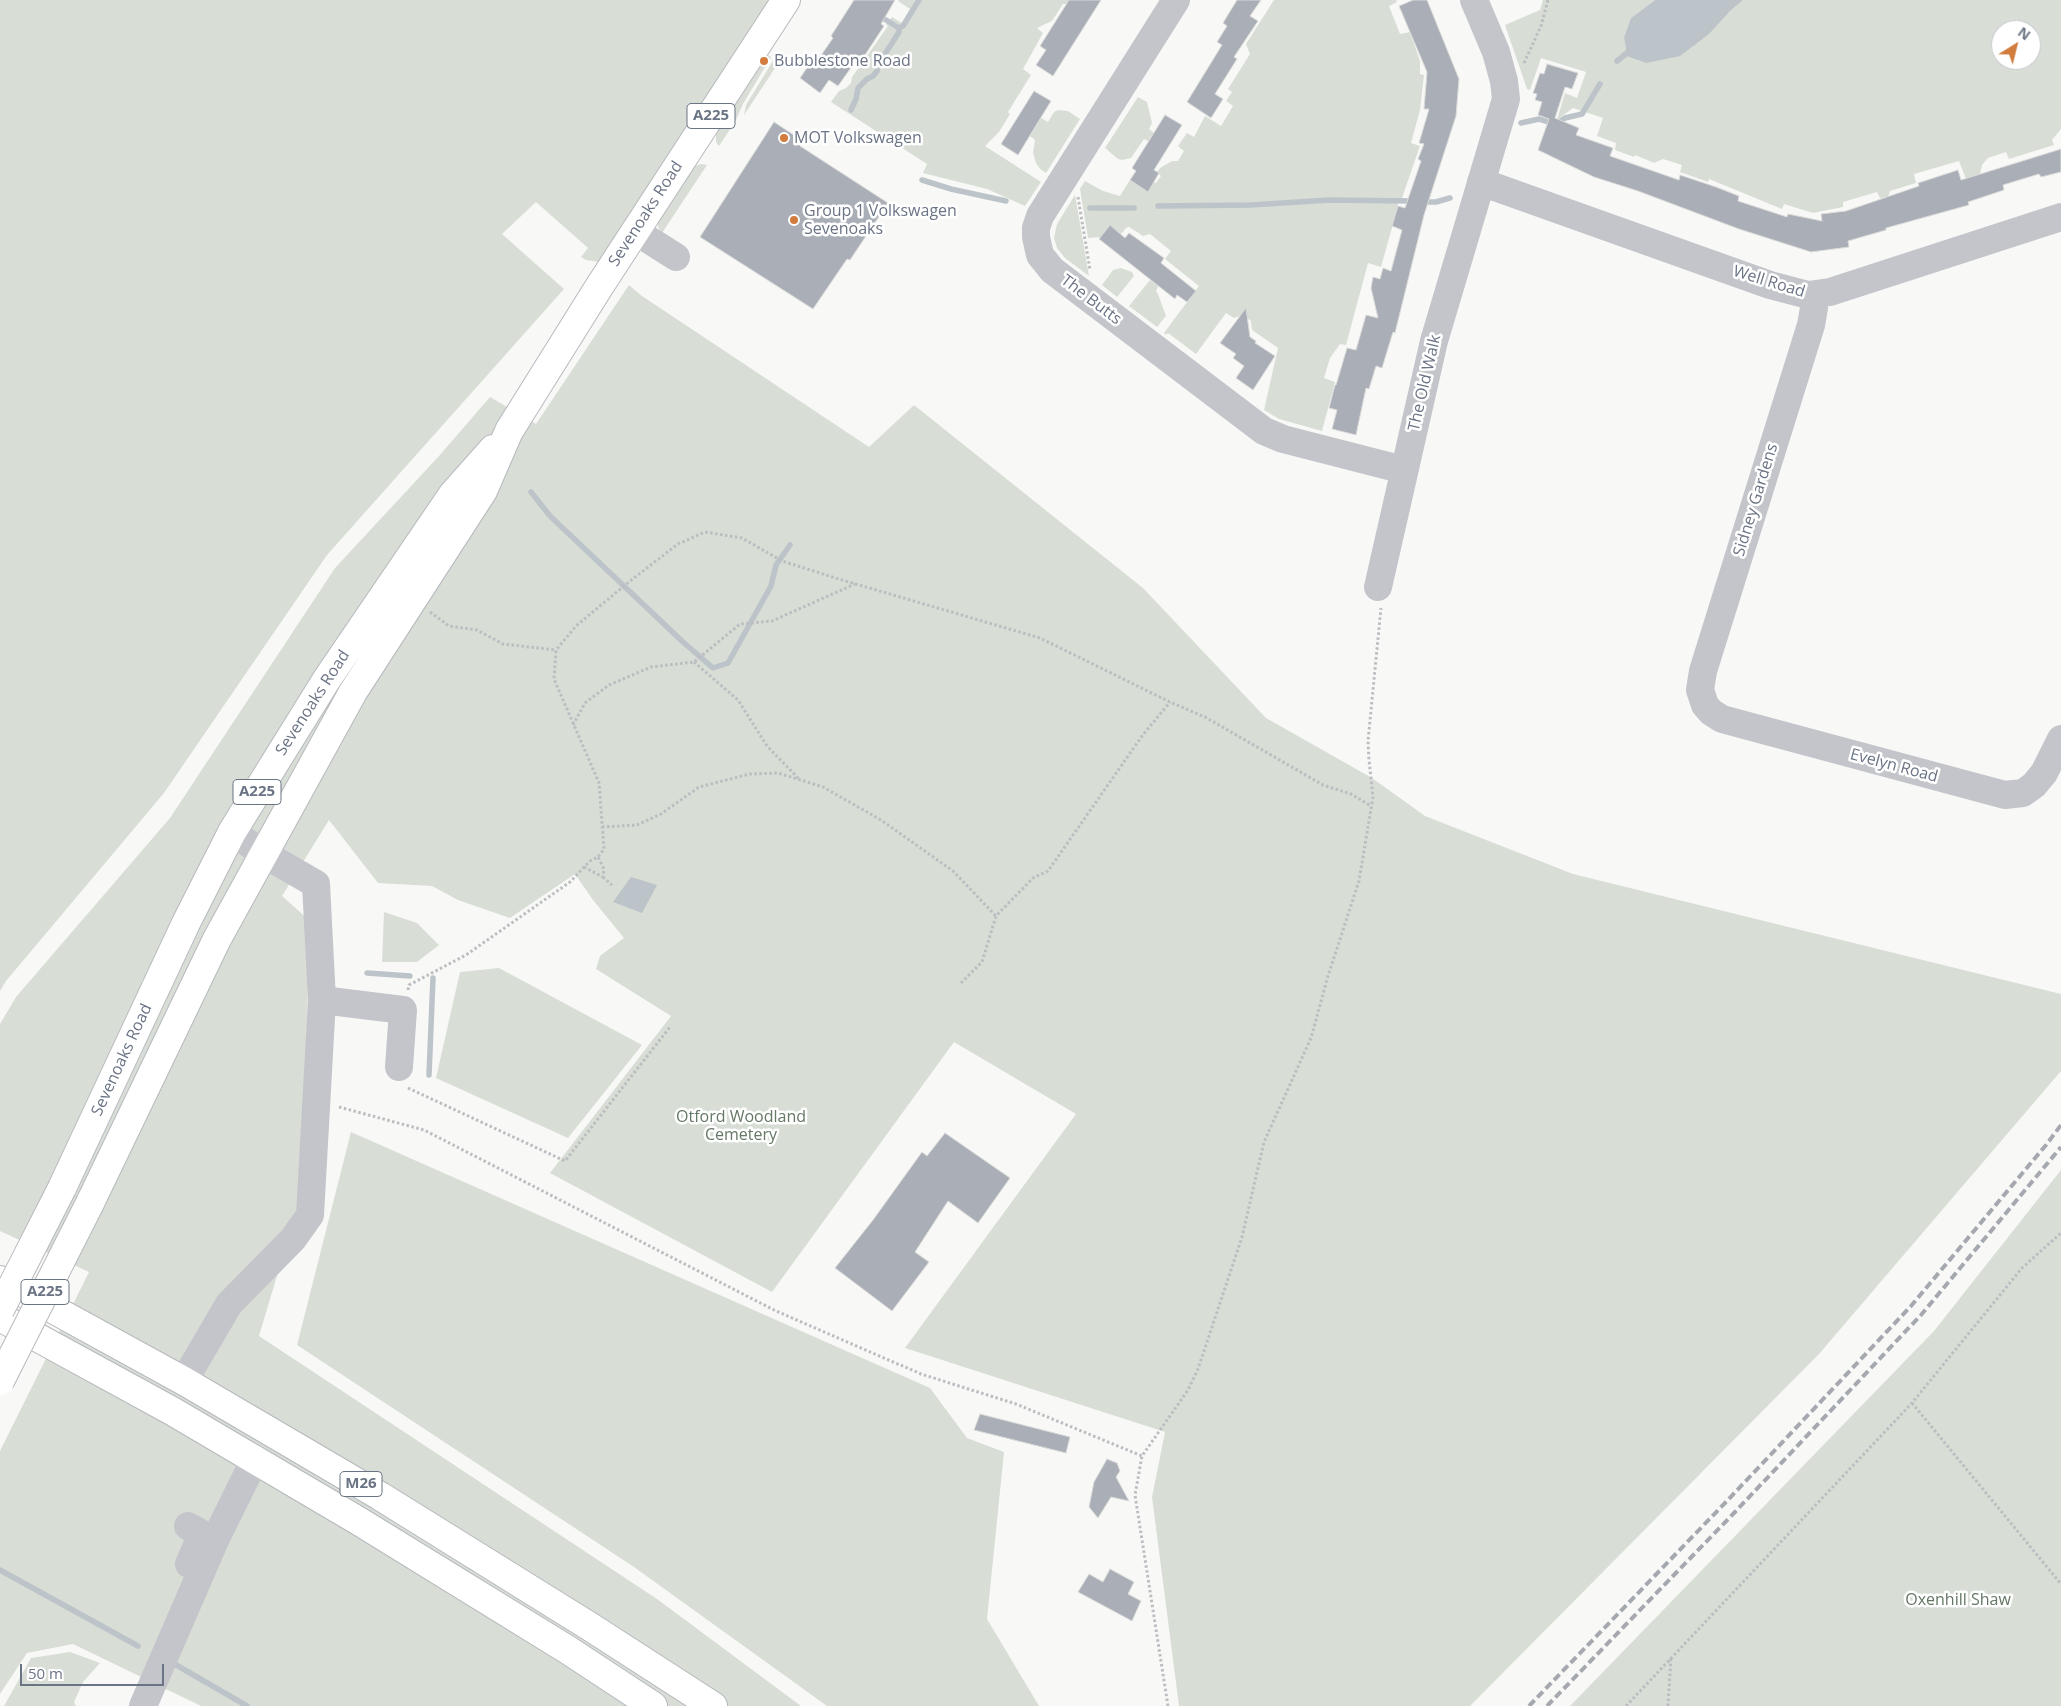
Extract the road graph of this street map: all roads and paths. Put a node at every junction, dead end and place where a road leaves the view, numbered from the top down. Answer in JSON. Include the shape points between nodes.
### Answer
{"nodes":[{"id":1,"x":786,"y":0,"type":"edge"},
{"id":2,"x":1176,"y":0,"type":"edge"},
{"id":3,"x":1474,"y":0,"type":"edge"},
{"id":4,"x":1548,"y":0,"type":"edge"},
{"id":5,"x":1523,"y":65,"type":"dead end"},
{"id":6,"x":1481,"y":182,"type":"junction"},
{"id":7,"x":1077,"y":189,"type":"dead end"},
{"id":8,"x":2061,"y":217,"type":"edge"},
{"id":9,"x":635,"y":231,"type":"junction"},
{"id":10,"x":676,"y":257,"type":"dead end"},
{"id":11,"x":1091,"y":271,"type":"dead end"},
{"id":12,"x":1814,"y":295,"type":"junction"},
{"id":13,"x":509,"y":431,"type":"junction"},
{"id":14,"x":1404,"y":470,"type":"junction"},
{"id":15,"x":856,"y":584,"type":"junction"},
{"id":16,"x":1378,"y":587,"type":"joint"},
{"id":17,"x":413,"y":599,"type":"junction"},
{"id":18,"x":556,"y":650,"type":"junction"},
{"id":19,"x":694,"y":662,"type":"junction"},
{"id":20,"x":1170,"y":702,"type":"junction"},
{"id":21,"x":1705,"y":705,"type":"joint"},
{"id":22,"x":573,"y":725,"type":"junction"},
{"id":23,"x":2061,"y":739,"type":"edge"},
{"id":24,"x":800,"y":780,"type":"junction"},
{"id":25,"x":1371,"y":806,"type":"junction"},
{"id":26,"x":602,"y":827,"type":"junction"},
{"id":27,"x":232,"y":832,"type":"junction"},
{"id":28,"x":264,"y":854,"type":"junction"},
{"id":29,"x":598,"y":857,"type":"junction"},
{"id":30,"x":584,"y":867,"type":"junction"},
{"id":31,"x":603,"y":877,"type":"junction"},
{"id":32,"x":612,"y":885,"type":"dead end"},
{"id":33,"x":996,"y":916,"type":"junction"},
{"id":34,"x":961,"y":983,"type":"dead end"},
{"id":35,"x":322,"y":1000,"type":"junction"},
{"id":36,"x":402,"y":1010,"type":"junction"},
{"id":37,"x":670,"y":1027,"type":"dead end"},
{"id":38,"x":399,"y":1067,"type":"joint"},
{"id":39,"x":317,"y":1101,"type":"junction"},
{"id":40,"x":2061,"y":1233,"type":"edge"},
{"id":41,"x":0,"y":1280,"type":"edge"},
{"id":42,"x":0,"y":1310,"type":"edge"},
{"id":43,"x":0,"y":1317,"type":"edge"},
{"id":44,"x":0,"y":1380,"type":"edge"},
{"id":45,"x":184,"y":1381,"type":"junction"},
{"id":46,"x":1912,"y":1402,"type":"junction"},
{"id":47,"x":1142,"y":1456,"type":"junction"},
{"id":48,"x":255,"y":1459,"type":"junction"},
{"id":49,"x":188,"y":1526,"type":"dead end"},
{"id":50,"x":2061,"y":1584,"type":"edge"},
{"id":51,"x":1671,"y":1657,"type":"junction"},
{"id":52,"x":131,"y":1706,"type":"edge"},
{"id":53,"x":143,"y":1706,"type":"edge"},
{"id":54,"x":653,"y":1706,"type":"edge"},
{"id":55,"x":713,"y":1706,"type":"edge"},
{"id":56,"x":1168,"y":1706,"type":"edge"},
{"id":57,"x":1626,"y":1706,"type":"edge"},
{"id":58,"x":1668,"y":1706,"type":"edge"}],
"edges":[{"from":1,"to":9,"type":"main road","name":"Sevenoaks Road","number":"A225"},
{"from":2,"to":14,"type":"street","name":"The Butts","via":[[1040,216],[1036,228],[1040,255],[1053,271],[1264,431],[1283,439]]},
{"from":3,"to":6,"type":"street","via":[[1496,52],[1506,93]]},
{"from":4,"to":5,"type":"path","via":[[1541,26]]},
{"from":6,"to":12,"type":"street","name":"Well Road","via":[[1776,287]]},
{"from":6,"to":14,"type":"street","name":"The Old Walk","via":[[1434,340]]},
{"from":7,"to":11,"type":"path"},
{"from":8,"to":12,"type":"street","name":"Well Road"},
{"from":9,"to":10,"type":"street"},
{"from":9,"to":13,"type":"main road","name":"Sevenoaks Road","number":"A225"},
{"from":12,"to":21,"type":"street","name":"Sidney Gardens","via":[[1811,325],[1704,671],[1700,690]]},
{"from":13,"to":17,"type":"main road","name":"Sevenoaks Road","number":"A225","via":[[483,491]]},
{"from":13,"to":27,"type":"main road","name":"Sevenoaks Road","number":"A225","via":[[453,494],[327,679]]},
{"from":14,"to":16,"type":"street","name":"The Old Walk"},
{"from":15,"to":18,"type":"path","via":[[782,561],[742,538],[706,532],[678,544],[630,581],[576,626]]},
{"from":15,"to":19,"type":"path","via":[[772,621],[740,624]]},
{"from":15,"to":20,"type":"path","via":[[1040,638]]},
{"from":16,"to":25,"type":"path","via":[[1381,605],[1368,741],[1373,789]]},
{"from":17,"to":18,"type":"path","via":[[449,626],[477,630],[503,644]]},
{"from":17,"to":28,"type":"main road","name":"Sevenoaks Road","number":"A225","via":[[353,692]]},
{"from":18,"to":22,"type":"path","via":[[554,679]]},
{"from":19,"to":22,"type":"path","via":[[651,667],[609,685],[584,703]]},
{"from":19,"to":24,"type":"path","via":[[738,700],[767,746]]},
{"from":20,"to":25,"type":"path","via":[[1205,717],[1323,784],[1351,794]]},
{"from":20,"to":33,"type":"path","via":[[1142,736],[1048,871],[1033,878]]},
{"from":21,"to":23,"type":"street","name":"Evelyn Road","via":[[1722,719],[2005,796],[2023,792],[2034,785]]},
{"from":22,"to":26,"type":"path","via":[[599,783]]},
{"from":24,"to":26,"type":"path","via":[[778,773],[750,774],[699,787],[661,814],[637,825]]},
{"from":24,"to":33,"type":"path","via":[[823,787],[881,820],[953,872]]},
{"from":25,"to":47,"type":"path","via":[[1361,875],[1316,1023],[1264,1142],[1242,1237],[1201,1360],[1188,1390]]},
{"from":26,"to":29,"type":"path","via":[[604,849]]},
{"from":27,"to":28,"type":"street"},
{"from":27,"to":42,"type":"main road","name":"Sevenoaks Road","number":"A225","bridge":true,"via":[[62,1188]]},
{"from":28,"to":35,"type":"street","via":[[316,884]]},
{"from":28,"to":44,"type":"main road","name":"Sevenoaks Road","number":"A225","bridge":true,"via":[[217,939]]},
{"from":29,"to":30,"type":"path"},
{"from":29,"to":31,"type":"path","via":[[604,869]]},
{"from":30,"to":31,"type":"path"},
{"from":30,"to":36,"type":"path","via":[[570,882],[466,955],[409,986]]},
{"from":31,"to":32,"type":"path"},
{"from":33,"to":34,"type":"path","via":[[982,962]]},
{"from":35,"to":36,"type":"street"},
{"from":35,"to":39,"type":"street"},
{"from":36,"to":38,"type":"street"},
{"from":37,"to":38,"type":"path","via":[[566,1161],[408,1088]]},
{"from":39,"to":45,"type":"street","via":[[310,1215],[293,1239],[229,1304]]},
{"from":39,"to":47,"type":"path","via":[[424,1130],[776,1311],[921,1374],[1016,1404]]},
{"from":40,"to":46,"type":"path","via":[[2022,1268]]},
{"from":41,"to":45,"type":"main road","number":"M26"},
{"from":43,"to":48,"type":"main road","number":"M26"},
{"from":45,"to":55,"type":"main road","number":"M26","via":[[469,1550]]},
{"from":46,"to":50,"type":"path"},
{"from":46,"to":51,"type":"path"},
{"from":47,"to":56,"type":"path","via":[[1135,1495]]},
{"from":48,"to":53,"type":"street","via":[[216,1538]]},
{"from":48,"to":54,"type":"main road","number":"M26","via":[[469,1588]]},
{"from":49,"to":52,"type":"street","via":[[202,1534]]},
{"from":51,"to":57,"type":"path"},
{"from":51,"to":58,"type":"path"}]}
